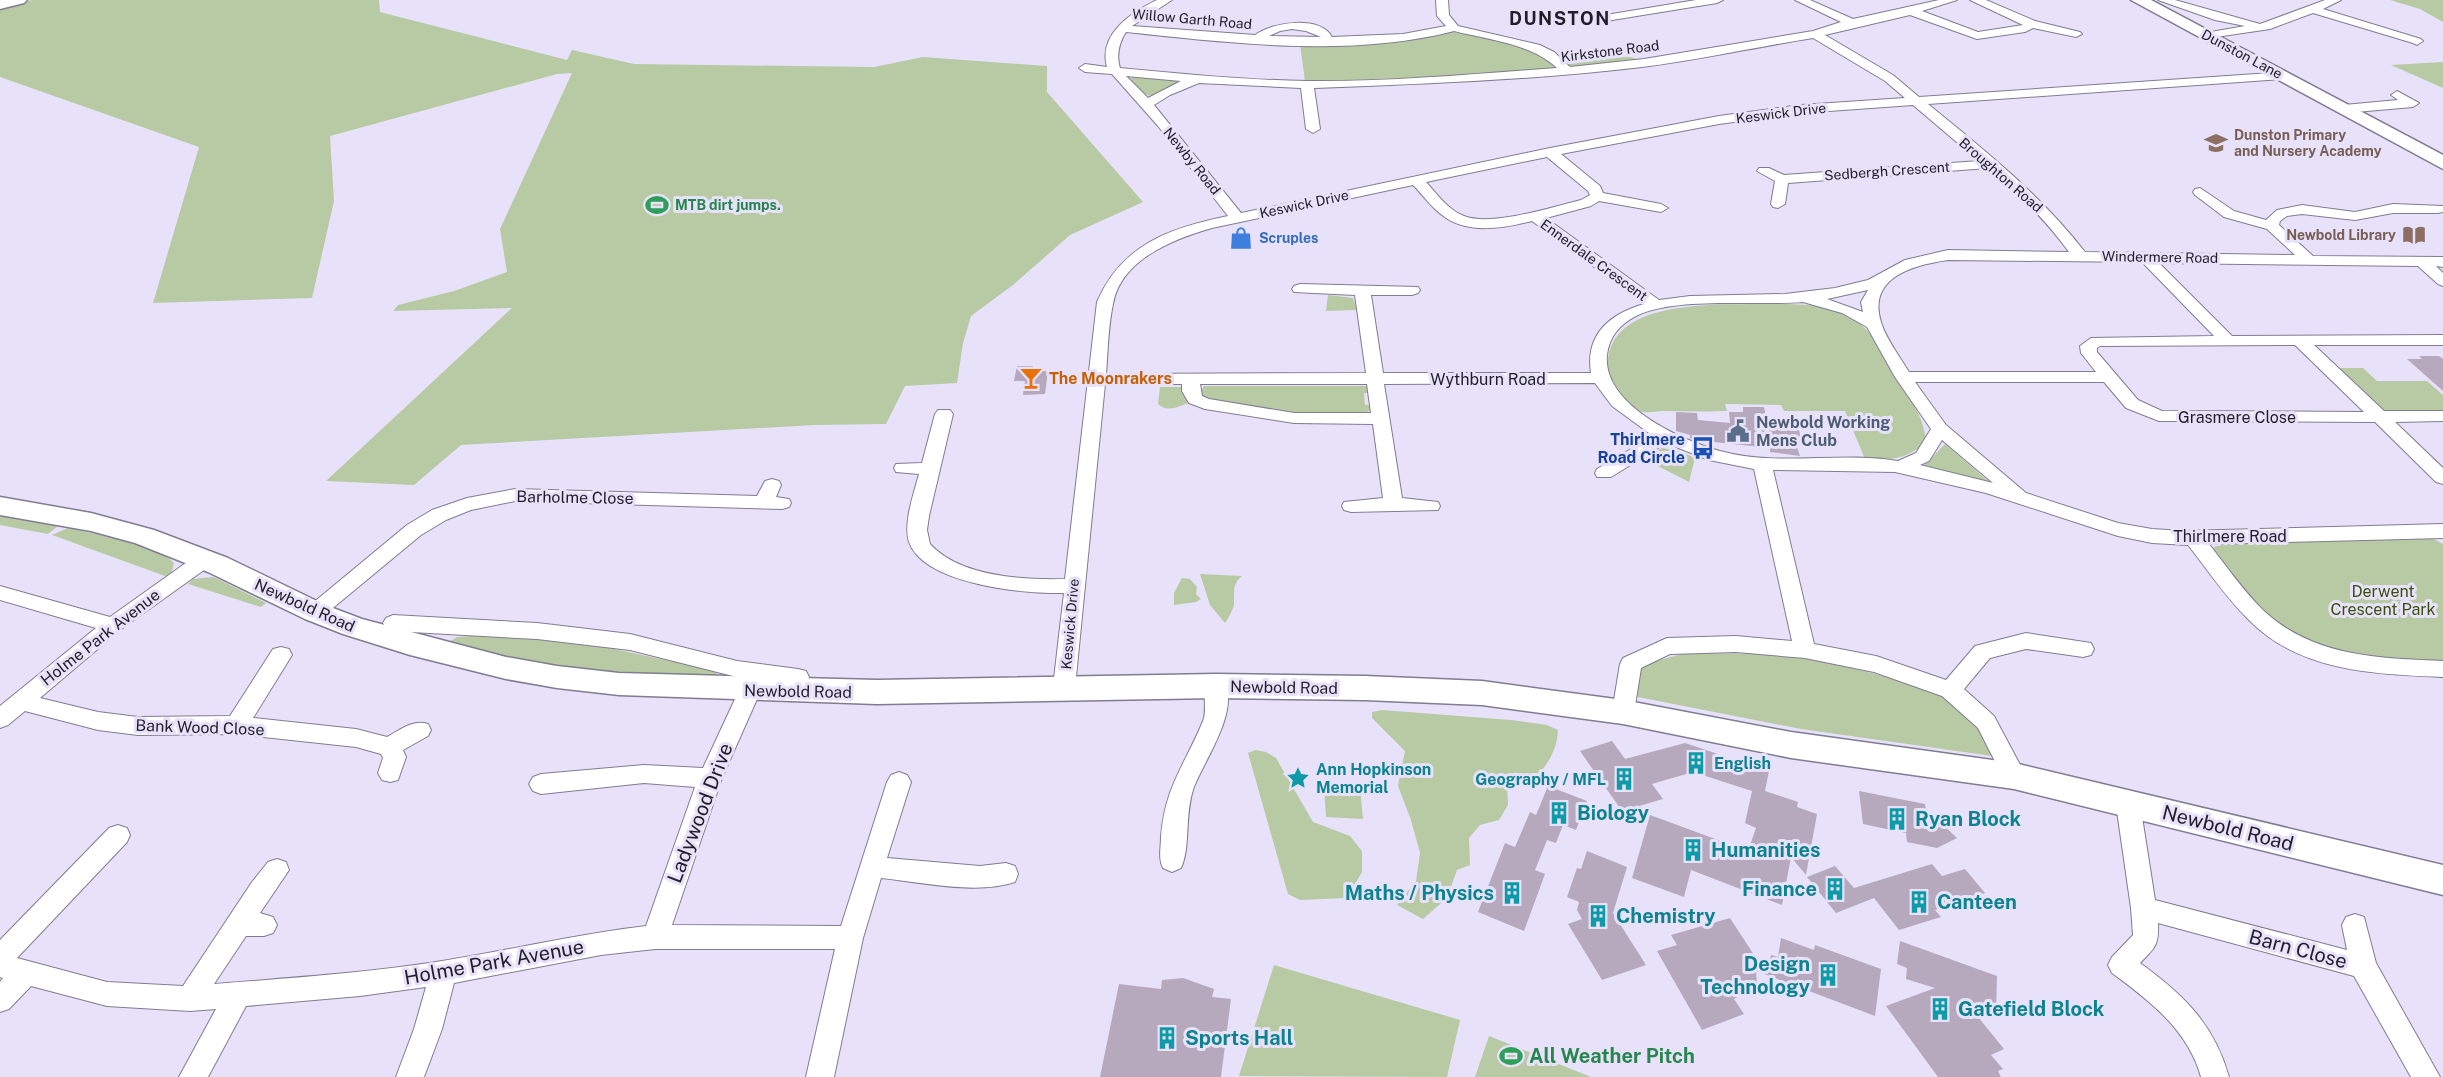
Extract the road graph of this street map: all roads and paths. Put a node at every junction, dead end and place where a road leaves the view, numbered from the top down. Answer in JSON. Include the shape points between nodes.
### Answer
{"nodes":[{"id":1,"x":19,"y":0,"type":"edge"},
{"id":2,"x":1166,"y":0,"type":"edge"},
{"id":3,"x":1442,"y":0,"type":"edge"},
{"id":4,"x":1717,"y":0,"type":"edge"},
{"id":5,"x":1801,"y":0,"type":"edge"},
{"id":6,"x":1951,"y":0,"type":"edge"},
{"id":7,"x":1976,"y":0,"type":"edge"},
{"id":8,"x":2139,"y":0,"type":"edge"},
{"id":9,"x":2164,"y":0,"type":"edge"},
{"id":10,"x":2335,"y":0,"type":"edge"},
{"id":11,"x":0,"y":4,"type":"edge"},
{"id":12,"x":2313,"y":9,"type":"junction"},
{"id":13,"x":1911,"y":11,"type":"junction"},
{"id":14,"x":1606,"y":18,"type":"dead end"},
{"id":15,"x":1852,"y":23,"type":"junction"},
{"id":16,"x":2031,"y":24,"type":"junction"},
{"id":17,"x":2266,"y":27,"type":"junction"},
{"id":18,"x":1123,"y":28,"type":"junction"},
{"id":19,"x":1454,"y":28,"type":"junction"},
{"id":20,"x":1815,"y":34,"type":"junction"},
{"id":21,"x":2076,"y":34,"type":"dead end"},
{"id":22,"x":2209,"y":36,"type":"junction"},
{"id":23,"x":2417,"y":40,"type":"dead end"},
{"id":24,"x":1085,"y":68,"type":"dead end"},
{"id":25,"x":1567,"y":71,"type":"junction"},
{"id":26,"x":1116,"y":72,"type":"junction"},
{"id":27,"x":2282,"y":75,"type":"junction"},
{"id":28,"x":1197,"y":79,"type":"junction"},
{"id":29,"x":1307,"y":85,"type":"junction"},
{"id":30,"x":2397,"y":95,"type":"dead end"},
{"id":31,"x":1915,"y":101,"type":"junction"},
{"id":32,"x":1146,"y":105,"type":"junction"},
{"id":33,"x":2344,"y":109,"type":"junction"},
{"id":34,"x":1313,"y":129,"type":"dead end"},
{"id":35,"x":1550,"y":152,"type":"junction"},
{"id":36,"x":2443,"y":163,"type":"edge"},
{"id":37,"x":1991,"y":164,"type":"junction"},
{"id":38,"x":1764,"y":171,"type":"dead end"},
{"id":39,"x":1782,"y":179,"type":"junction"},
{"id":40,"x":1417,"y":181,"type":"junction"},
{"id":41,"x":1597,"y":196,"type":"junction"},
{"id":42,"x":2200,"y":196,"type":"dead end"},
{"id":43,"x":1778,"y":204,"type":"dead end"},
{"id":44,"x":1661,"y":208,"type":"dead end"},
{"id":45,"x":2438,"y":209,"type":"dead end"},
{"id":46,"x":1533,"y":215,"type":"junction"},
{"id":47,"x":1237,"y":218,"type":"junction"},
{"id":48,"x":2272,"y":226,"type":"junction"},
{"id":49,"x":2080,"y":256,"type":"junction"},
{"id":50,"x":2145,"y":257,"type":"junction"},
{"id":51,"x":2309,"y":260,"type":"junction"},
{"id":52,"x":2422,"y":262,"type":"junction"},
{"id":53,"x":2443,"y":262,"type":"edge"},
{"id":54,"x":1882,"y":279,"type":"junction"},
{"id":55,"x":2443,"y":281,"type":"edge"},
{"id":56,"x":1300,"y":289,"type":"dead end"},
{"id":57,"x":1362,"y":290,"type":"junction"},
{"id":58,"x":1412,"y":290,"type":"dead end"},
{"id":59,"x":1805,"y":298,"type":"junction"},
{"id":60,"x":1656,"y":304,"type":"junction"},
{"id":61,"x":1873,"y":324,"type":"junction"},
{"id":62,"x":2227,"y":340,"type":"junction"},
{"id":63,"x":2299,"y":340,"type":"junction"},
{"id":64,"x":2443,"y":340,"type":"edge"},
{"id":65,"x":1903,"y":377,"type":"junction"},
{"id":66,"x":2110,"y":377,"type":"junction"},
{"id":67,"x":1601,"y":378,"type":"junction"},
{"id":68,"x":1096,"y":379,"type":"junction"},
{"id":69,"x":1191,"y":379,"type":"junction"},
{"id":70,"x":1375,"y":380,"type":"junction"},
{"id":71,"x":944,"y":414,"type":"dead end"},
{"id":72,"x":2443,"y":416,"type":"edge"},
{"id":73,"x":2380,"y":417,"type":"junction"},
{"id":74,"x":1380,"y":419,"type":"junction"},
{"id":75,"x":1940,"y":429,"type":"junction"},
{"id":76,"x":1665,"y":436,"type":"junction"},
{"id":77,"x":1762,"y":464,"type":"junction"},
{"id":78,"x":1900,"y":467,"type":"junction"},
{"id":79,"x":903,"y":468,"type":"dead end"},
{"id":80,"x":931,"y":469,"type":"junction"},
{"id":81,"x":1604,"y":473,"type":"dead end"},
{"id":82,"x":2443,"y":478,"type":"edge"},
{"id":83,"x":772,"y":497,"type":"dead end"},
{"id":84,"x":2023,"y":498,"type":"junction"},
{"id":85,"x":1393,"y":504,"type":"junction"},
{"id":86,"x":0,"y":506,"type":"edge"},
{"id":87,"x":1351,"y":506,"type":"dead end"},
{"id":88,"x":1431,"y":506,"type":"dead end"},
{"id":89,"x":2443,"y":531,"type":"edge"},
{"id":90,"x":2193,"y":537,"type":"junction"},
{"id":91,"x":204,"y":560,"type":"junction"},
{"id":92,"x":1073,"y":586,"type":"junction"},
{"id":93,"x":0,"y":593,"type":"edge"},
{"id":94,"x":315,"y":612,"type":"junction"},
{"id":95,"x":393,"y":623,"type":"dead end"},
{"id":96,"x":112,"y":625,"type":"junction"},
{"id":97,"x":2083,"y":649,"type":"dead end"},
{"id":98,"x":1805,"y":650,"type":"junction"},
{"id":99,"x":281,"y":655,"type":"dead end"},
{"id":100,"x":2443,"y":669,"type":"edge"},
{"id":101,"x":798,"y":678,"type":"dead end"},
{"id":102,"x":1216,"y":686,"type":"junction"},
{"id":103,"x":1064,"y":687,"type":"junction"},
{"id":104,"x":750,"y":690,"type":"junction"},
{"id":105,"x":1950,"y":690,"type":"junction"},
{"id":106,"x":19,"y":701,"type":"junction"},
{"id":107,"x":1623,"y":712,"type":"junction"},
{"id":108,"x":0,"y":719,"type":"edge"},
{"id":109,"x":236,"y":725,"type":"junction"},
{"id":110,"x":420,"y":730,"type":"dead end"},
{"id":111,"x":389,"y":747,"type":"junction"},
{"id":112,"x":390,"y":772,"type":"dead end"},
{"id":113,"x":2014,"y":776,"type":"junction"},
{"id":114,"x":710,"y":778,"type":"junction"},
{"id":115,"x":899,"y":782,"type":"dead end"},
{"id":116,"x":541,"y":784,"type":"dead end"},
{"id":117,"x":2128,"y":804,"type":"junction"},
{"id":118,"x":117,"y":835,"type":"dead end"},
{"id":119,"x":1172,"y":861,"type":"dead end"},
{"id":120,"x":873,"y":867,"type":"junction"},
{"id":121,"x":277,"y":870,"type":"dead end"},
{"id":122,"x":1006,"y":874,"type":"dead end"},
{"id":123,"x":2443,"y":880,"type":"edge"},
{"id":124,"x":2144,"y":908,"type":"junction"},
{"id":125,"x":2355,"y":925,"type":"dead end"},
{"id":126,"x":655,"y":937,"type":"junction"},
{"id":127,"x":850,"y":938,"type":"junction"},
{"id":128,"x":0,"y":958,"type":"edge"},
{"id":129,"x":0,"y":965,"type":"edge"},
{"id":130,"x":2362,"y":966,"type":"junction"},
{"id":131,"x":27,"y":972,"type":"junction"},
{"id":132,"x":443,"y":973,"type":"junction"},
{"id":133,"x":239,"y":994,"type":"junction"},
{"id":134,"x":190,"y":999,"type":"junction"},
{"id":135,"x":0,"y":1000,"type":"edge"},
{"id":136,"x":193,"y":1077,"type":"edge"},
{"id":137,"x":410,"y":1077,"type":"edge"},
{"id":138,"x":820,"y":1077,"type":"edge"},
{"id":139,"x":2215,"y":1077,"type":"edge"},
{"id":140,"x":2426,"y":1077,"type":"edge"}],
"edges":[{"from":1,"to":11,"type":"main road"},
{"from":2,"to":18,"type":"street"},
{"from":3,"to":19,"type":"street","via":[[1443,16]]},
{"from":4,"to":14,"type":"street"},
{"from":5,"to":15,"type":"street"},
{"from":6,"to":13,"type":"street","name":"Kirkstone Road"},
{"from":7,"to":16,"type":"street"},
{"from":8,"to":22,"type":"main road","name":"Dunston Lane"},
{"from":9,"to":17,"type":"street","via":[[2219,18]]},
{"from":10,"to":12,"type":"street"},
{"from":12,"to":17,"type":"street"},
{"from":12,"to":23,"type":"street"},
{"from":13,"to":15,"type":"street","name":"Kirkstone Road"},
{"from":13,"to":16,"type":"street","via":[[1938,22],[1938,33],[1954,40],[1966,40],[1969,33],[1996,35]]},
{"from":15,"to":20,"type":"street","name":"Kirkstone Road"},
{"from":16,"to":21,"type":"street"},
{"from":17,"to":22,"type":"street"},
{"from":18,"to":19,"type":"street","name":"Willow Garth Road","via":[[1258,40],[1328,41],[1408,38]]},
{"from":18,"to":26,"type":"street","via":[[1112,50]]},
{"from":19,"to":25,"type":"street","via":[[1536,48]]},
{"from":20,"to":25,"type":"street","name":"Kirkstone Road","via":[[1645,63]]},
{"from":20,"to":31,"type":"street","via":[[1889,78]]},
{"from":22,"to":27,"type":"main road","name":"Dunston Lane"},
{"from":24,"to":26,"type":"street","name":"Kirkstone Road"},
{"from":25,"to":29,"type":"street","name":"Kirkstone Road"},
{"from":26,"to":28,"type":"street","name":"Kirkstone Road"},
{"from":26,"to":32,"type":"street","name":"Newby Road"},
{"from":27,"to":31,"type":"street","name":"Keswick Drive"},
{"from":27,"to":33,"type":"main road","name":"Dunston Lane"},
{"from":28,"to":29,"type":"street","name":"Kirkstone Road"},
{"from":28,"to":32,"type":"street"},
{"from":29,"to":34,"type":"street"},
{"from":30,"to":33,"type":"street","via":[[2413,103]]},
{"from":31,"to":35,"type":"street","name":"Keswick Drive","via":[[1801,109],[1719,120]]},
{"from":31,"to":37,"type":"street","name":"Broughton Road"},
{"from":32,"to":47,"type":"street","name":"Newby Road"},
{"from":33,"to":36,"type":"main road","name":"Dunston Lane"},
{"from":35,"to":40,"type":"street","name":"Keswick Drive"},
{"from":35,"to":41,"type":"street","via":[[1595,189]]},
{"from":37,"to":39,"type":"street","name":"Sedbergh Crescent"},
{"from":37,"to":49,"type":"street","name":"Broughton Road","via":[[2025,192]]},
{"from":38,"to":39,"type":"street","name":"Sedbergh Crescent"},
{"from":39,"to":43,"type":"street"},
{"from":40,"to":46,"type":"street","name":"Ennerdale Crescent","via":[[1457,219],[1474,224]]},
{"from":40,"to":47,"type":"street","name":"Keswick Drive"},
{"from":41,"to":44,"type":"street"},
{"from":41,"to":46,"type":"street","name":"Ennerdale Crescent","via":[[1586,203]]},
{"from":42,"to":48,"type":"street","via":[[2229,214]]},
{"from":45,"to":48,"type":"street","via":[[2387,209],[2352,216],[2300,209],[2278,214]]},
{"from":46,"to":60,"type":"street","name":"Ennerdale Crescent"},
{"from":47,"to":68,"type":"street","name":"Keswick Drive","via":[[1182,231],[1156,243],[1119,272],[1105,302]]},
{"from":48,"to":51,"type":"street"},
{"from":49,"to":50,"type":"street","name":"Windermere Road"},
{"from":49,"to":54,"type":"street","name":"Windermere Road","via":[[1948,255],[1918,260]]},
{"from":50,"to":51,"type":"street","name":"Windermere Road"},
{"from":50,"to":62,"type":"street"},
{"from":51,"to":52,"type":"street","name":"Windermere Road"},
{"from":52,"to":53,"type":"street","name":"Windermere Road"},
{"from":52,"to":55,"type":"street"},
{"from":54,"to":59,"type":"street","name":"Windermere Road"},
{"from":54,"to":61,"type":"street","via":[[1869,302]]},
{"from":56,"to":57,"type":"street"},
{"from":57,"to":58,"type":"street"},
{"from":57,"to":70,"type":"street"},
{"from":59,"to":60,"type":"street","name":"Windermere Road"},
{"from":59,"to":61,"type":"street","name":"Windermere Road","via":[[1848,310]]},
{"from":60,"to":67,"type":"street","name":"Windermere Road","via":[[1612,324],[1601,338],[1597,360]]},
{"from":61,"to":65,"type":"street"},
{"from":62,"to":63,"type":"street","name":"Grasmere Close"},
{"from":62,"to":66,"type":"street","name":"Grasmere Close","via":[[2097,341],[2088,346],[2089,353]]},
{"from":63,"to":64,"type":"street","name":"Grasmere Close"},
{"from":63,"to":73,"type":"street"},
{"from":65,"to":66,"type":"street"},
{"from":65,"to":75,"type":"street","name":"Thirlmere Road"},
{"from":66,"to":73,"type":"street","name":"Grasmere Close","via":[[2132,404],[2159,416]]},
{"from":67,"to":70,"type":"street","name":"Wythburn Road"},
{"from":67,"to":76,"type":"street","name":"Thirlmere Road","via":[[1626,409]]},
{"from":68,"to":69,"type":"street","name":"Wythburn Road"},
{"from":68,"to":92,"type":"street","name":"Keswick Drive"},
{"from":69,"to":70,"type":"street","name":"Wythburn Road"},
{"from":69,"to":74,"type":"street","via":[[1195,399],[1206,404],[1294,418]]},
{"from":70,"to":74,"type":"street"},
{"from":71,"to":80,"type":"street"},
{"from":72,"to":73,"type":"street","name":"Grasmere Close"},
{"from":73,"to":82,"type":"street"},
{"from":74,"to":85,"type":"street"},
{"from":75,"to":78,"type":"street","via":[[1923,457]]},
{"from":75,"to":84,"type":"street","name":"Thirlmere Road"},
{"from":76,"to":77,"type":"street","name":"Thirlmere Road","via":[[1700,451]]},
{"from":76,"to":81,"type":"street"},
{"from":77,"to":78,"type":"street","name":"Thirlmere Road"},
{"from":77,"to":98,"type":"street"},
{"from":78,"to":84,"type":"street","name":"Thirlmere Road"},
{"from":79,"to":80,"type":"street"},
{"from":80,"to":92,"type":"street","via":[[919,519],[918,538],[923,551],[971,576],[1000,584]]},
{"from":83,"to":94,"type":"street","name":"Barholme Close","via":[[515,495],[489,499],[439,515],[414,530]]},
{"from":84,"to":90,"type":"street","name":"Thirlmere Road","via":[[2108,528],[2155,537]]},
{"from":85,"to":87,"type":"street"},
{"from":85,"to":88,"type":"street"},
{"from":86,"to":91,"type":"main road","name":"Newbold Road","via":[[144,536]]},
{"from":89,"to":90,"type":"street","name":"Thirlmere Road"},
{"from":90,"to":100,"type":"street","via":[[2258,616],[2304,648],[2336,661],[2363,666]]},
{"from":91,"to":94,"type":"main road","name":"Newbold Road"},
{"from":91,"to":96,"type":"street","name":"Holme Park Avenue"},
{"from":92,"to":103,"type":"street","name":"Keswick Drive"},
{"from":93,"to":96,"type":"street"},
{"from":94,"to":104,"type":"main road","name":"Newbold Road","via":[[410,644],[506,668],[619,684]]},
{"from":95,"to":101,"type":"street","name":"Newbold Road","via":[[537,631],[630,642],[737,669]]},
{"from":96,"to":106,"type":"street","name":"Holme Park Avenue"},
{"from":97,"to":105,"type":"street","via":[[2026,641],[1983,652]]},
{"from":98,"to":105,"type":"street","via":[[1876,664]]},
{"from":98,"to":107,"type":"street","via":[[1737,644],[1667,646],[1631,664]]},
{"from":99,"to":109,"type":"street"},
{"from":102,"to":103,"type":"main road","name":"Newbold Road"},
{"from":102,"to":107,"type":"main road","name":"Newbold Road","via":[[1482,693]]},
{"from":102,"to":119,"type":"street","via":[[1215,718],[1175,812]]},
{"from":103,"to":104,"type":"main road","name":"Newbold Road","via":[[877,692]]},
{"from":104,"to":114,"type":"street","name":"Ladywood Drive"},
{"from":105,"to":113,"type":"street","via":[[1986,722]]},
{"from":106,"to":108,"type":"street","name":"Holme Park Avenue"},
{"from":106,"to":109,"type":"street","name":"Bank Wood Close","via":[[108,723]]},
{"from":107,"to":113,"type":"main road","name":"Newbold Road","via":[[1791,745]]},
{"from":109,"to":111,"type":"street","name":"Bank Wood Close","via":[[356,738]]},
{"from":110,"to":111,"type":"street"},
{"from":111,"to":112,"type":"street","via":[[396,757]]},
{"from":113,"to":117,"type":"main road","name":"Newbold Road"},
{"from":114,"to":116,"type":"street","via":[[644,774]]},
{"from":114,"to":126,"type":"street","name":"Ladywood Drive"},
{"from":115,"to":120,"type":"street"},
{"from":117,"to":123,"type":"main road","name":"Newbold Road"},
{"from":117,"to":124,"type":"street"},
{"from":118,"to":128,"type":"street"},
{"from":120,"to":122,"type":"street","via":[[980,877]]},
{"from":120,"to":127,"type":"street"},
{"from":121,"to":134,"type":"street","via":[[261,890],[252,925]]},
{"from":124,"to":130,"type":"street","name":"Barn Close"},
{"from":124,"to":139,"type":"street","via":[[2146,939],[2121,965],[2167,999],[2196,1032]]},
{"from":125,"to":130,"type":"street"},
{"from":126,"to":127,"type":"street","name":"Holme Park Avenue"},
{"from":126,"to":132,"type":"street","name":"Holme Park Avenue","via":[[601,943]]},
{"from":127,"to":138,"type":"street"},
{"from":129,"to":131,"type":"street","name":"Holme Park Avenue"},
{"from":130,"to":140,"type":"street","name":"Barn Close"},
{"from":131,"to":134,"type":"street","name":"Holme Park Avenue","via":[[107,994]]},
{"from":131,"to":135,"type":"street"},
{"from":132,"to":133,"type":"street","name":"Holme Park Avenue"},
{"from":132,"to":137,"type":"street"},
{"from":133,"to":134,"type":"street","name":"Holme Park Avenue"},
{"from":133,"to":136,"type":"street"}]}
